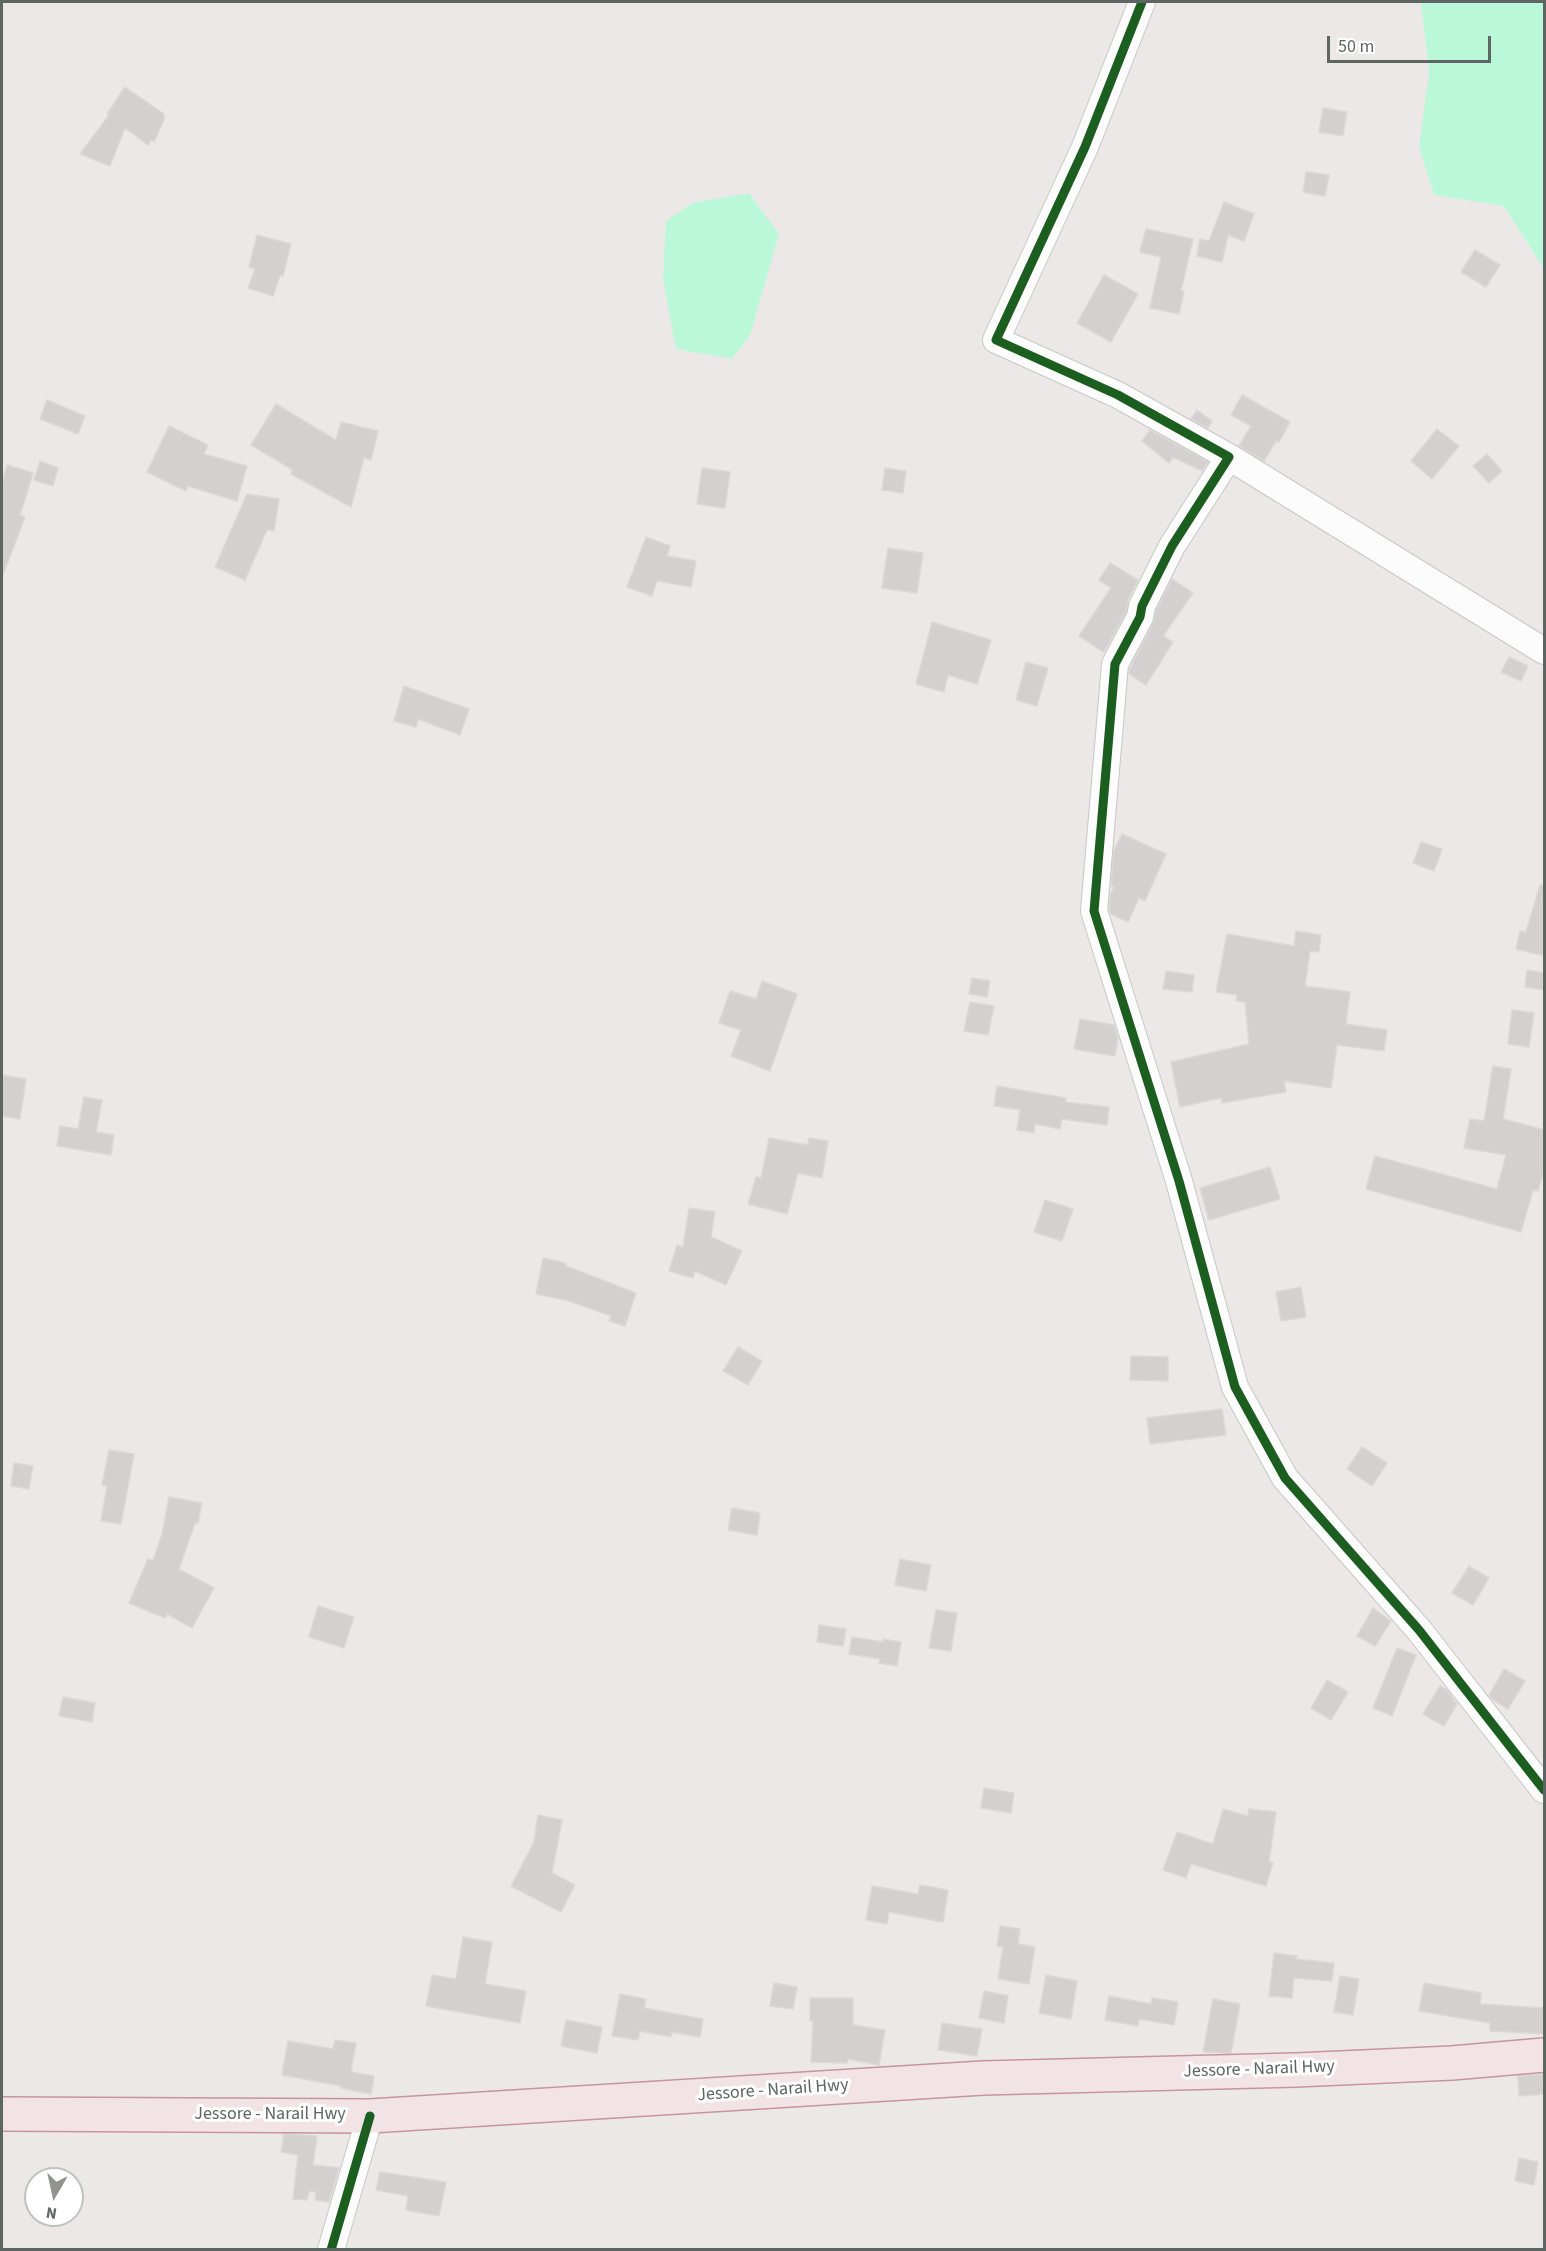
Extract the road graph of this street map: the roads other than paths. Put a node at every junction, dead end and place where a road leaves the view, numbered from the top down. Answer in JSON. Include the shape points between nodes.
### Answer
{"nodes":[{"id":1,"x":1142,"y":2,"type":"edge"},
{"id":2,"x":1229,"y":457,"type":"junction"},
{"id":3,"x":1545,"y":651,"type":"edge"},
{"id":4,"x":1545,"y":1790,"type":"edge"},
{"id":5,"x":1545,"y":2055,"type":"edge"},
{"id":6,"x":2,"y":2114,"type":"edge"},
{"id":7,"x":370,"y":2116,"type":"junction"},
{"id":8,"x":331,"y":2250,"type":"edge"}],
"edges":[{"from":1,"to":2,"type":"street","via":[[1085,147],[996,340],[1118,395]]},
{"from":2,"to":3,"type":"street"},
{"from":2,"to":4,"type":"street","via":[[1172,546],[1115,664],[1094,911],[1179,1181],[1235,1387],[1285,1478],[1419,1630]]},
{"from":5,"to":7,"type":"highway","name":"Jessore - Narail Hwy","via":[[1296,2070],[983,2078]]},
{"from":6,"to":7,"type":"highway","name":"Jessore - Narail Hwy"},
{"from":7,"to":8,"type":"street"}]}
